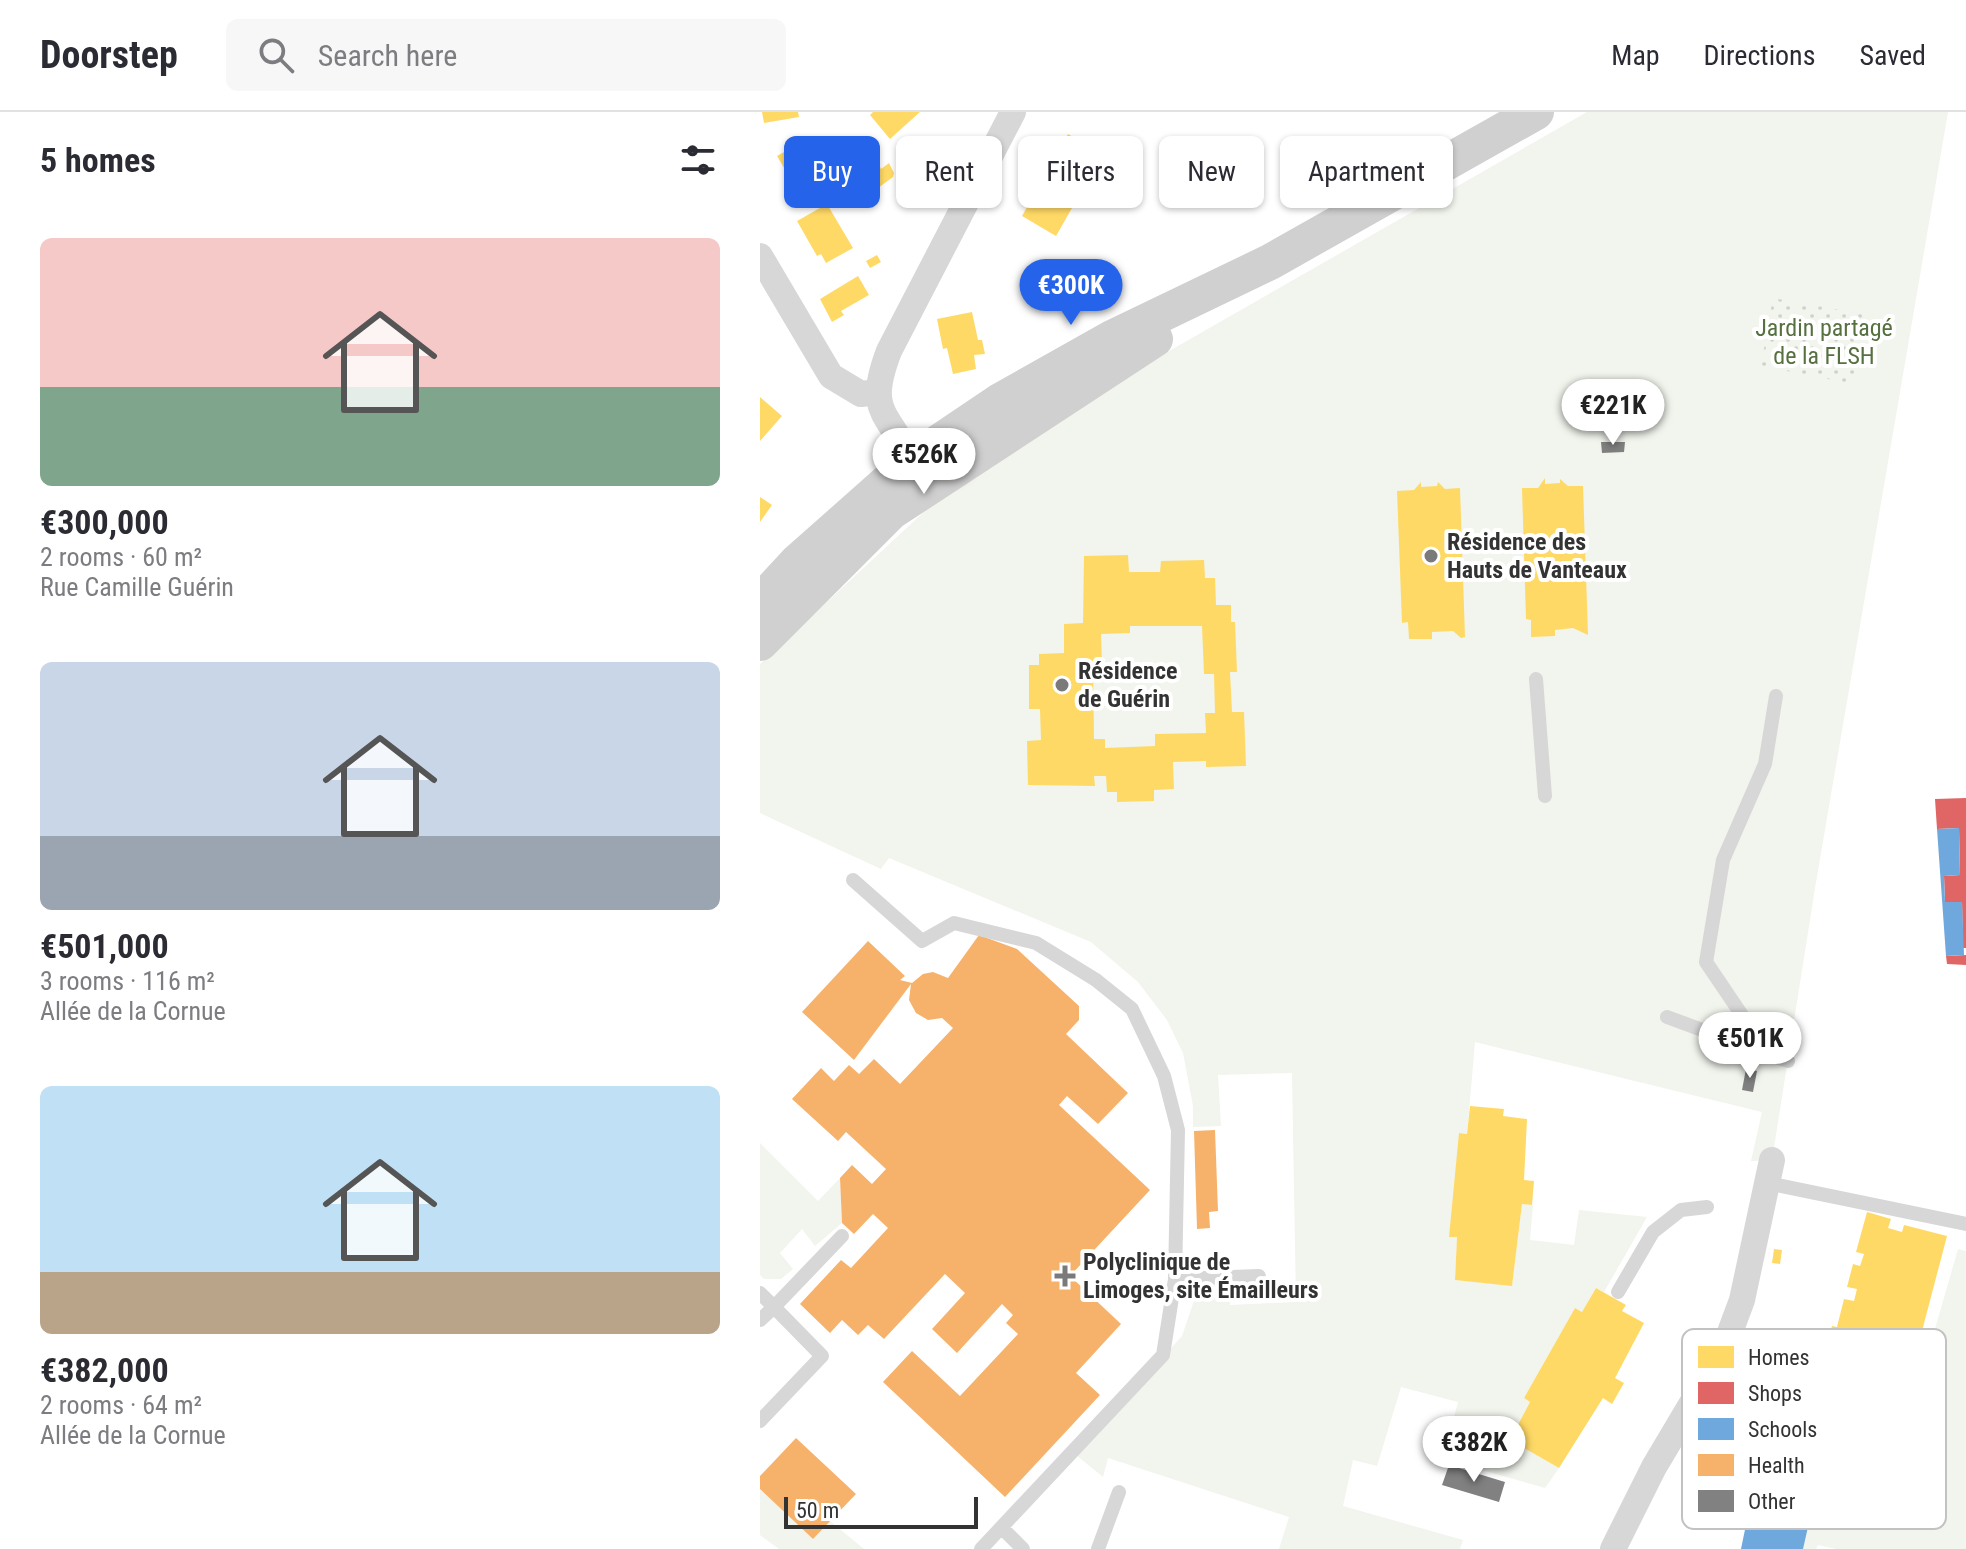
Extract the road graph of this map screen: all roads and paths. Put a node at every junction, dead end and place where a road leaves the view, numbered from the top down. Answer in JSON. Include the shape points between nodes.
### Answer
{"nodes":[{"id":1,"x":1013,"y":112,"type":"edge"},
{"id":2,"x":1536,"y":112,"type":"edge"},
{"id":3,"x":760,"y":256,"type":"edge"},
{"id":4,"x":1270,"y":262,"type":"junction"},
{"id":5,"x":877,"y":392,"type":"junction"},
{"id":6,"x":911,"y":461,"type":"junction"},
{"id":7,"x":891,"y":512,"type":"junction"},
{"id":8,"x":760,"y":602,"type":"edge"},
{"id":9,"x":760,"y":643,"type":"edge"},
{"id":10,"x":1536,"y":679,"type":"dead end"},
{"id":11,"x":1776,"y":696,"type":"dead end"},
{"id":12,"x":1545,"y":796,"type":"dead end"},
{"id":13,"x":853,"y":880,"type":"dead end"},
{"id":14,"x":1667,"y":1017,"type":"dead end"},
{"id":15,"x":1759,"y":1051,"type":"junction"},
{"id":16,"x":1788,"y":1061,"type":"dead end"},
{"id":17,"x":1770,"y":1171,"type":"joint"},
{"id":18,"x":1707,"y":1207,"type":"dead end"},
{"id":19,"x":1966,"y":1224,"type":"edge"},
{"id":20,"x":842,"y":1236,"type":"dead end"},
{"id":21,"x":1259,"y":1276,"type":"dead end"},
{"id":22,"x":1175,"y":1279,"type":"junction"},
{"id":23,"x":1618,"y":1292,"type":"dead end"},
{"id":24,"x":760,"y":1293,"type":"edge"},
{"id":25,"x":774,"y":1307,"type":"junction"},
{"id":26,"x":760,"y":1320,"type":"edge"},
{"id":27,"x":1731,"y":1329,"type":"edge"},
{"id":28,"x":1682,"y":1420,"type":"edge"},
{"id":29,"x":760,"y":1421,"type":"edge"},
{"id":30,"x":1119,"y":1492,"type":"dead end"},
{"id":31,"x":1002,"y":1528,"type":"junction"},
{"id":32,"x":981,"y":1549,"type":"edge"},
{"id":33,"x":1023,"y":1549,"type":"edge"},
{"id":34,"x":1098,"y":1549,"type":"edge"},
{"id":35,"x":1613,"y":1549,"type":"edge"}],
"edges":[{"from":1,"to":5,"type":"street","via":[[889,351]]},
{"from":2,"to":4,"type":"main road"},
{"from":3,"to":5,"type":"street","via":[[831,376],[861,394]]},
{"from":4,"to":6,"type":"main road","via":[[1112,338],[1000,401]]},
{"from":4,"to":7,"type":"main road"},
{"from":5,"to":6,"type":"street","via":[[885,421]]},
{"from":6,"to":7,"type":"street"},
{"from":6,"to":8,"type":"main road"},
{"from":7,"to":9,"type":"main road"},
{"from":10,"to":12,"type":"lane"},
{"from":11,"to":15,"type":"lane","via":[[1765,764],[1723,860],[1706,962],[1754,1033]]},
{"from":13,"to":22,"type":"lane","via":[[922,941],[954,923],[1036,943],[1132,1009],[1164,1076],[1178,1130]]},
{"from":14,"to":15,"type":"lane"},
{"from":15,"to":16,"type":"lane"},
{"from":17,"to":19,"type":"lane"},
{"from":17,"to":27,"type":"street"},
{"from":18,"to":23,"type":"lane","via":[[1668,1217],[1653,1232]]},
{"from":20,"to":25,"type":"lane"},
{"from":21,"to":22,"type":"lane"},
{"from":22,"to":31,"type":"lane","via":[[1163,1355]]},
{"from":24,"to":25,"type":"lane"},
{"from":25,"to":26,"type":"lane"},
{"from":25,"to":29,"type":"lane","via":[[822,1356]]},
{"from":28,"to":35,"type":"street"},
{"from":30,"to":34,"type":"lane"},
{"from":31,"to":32,"type":"lane"},
{"from":31,"to":33,"type":"lane"}]}
